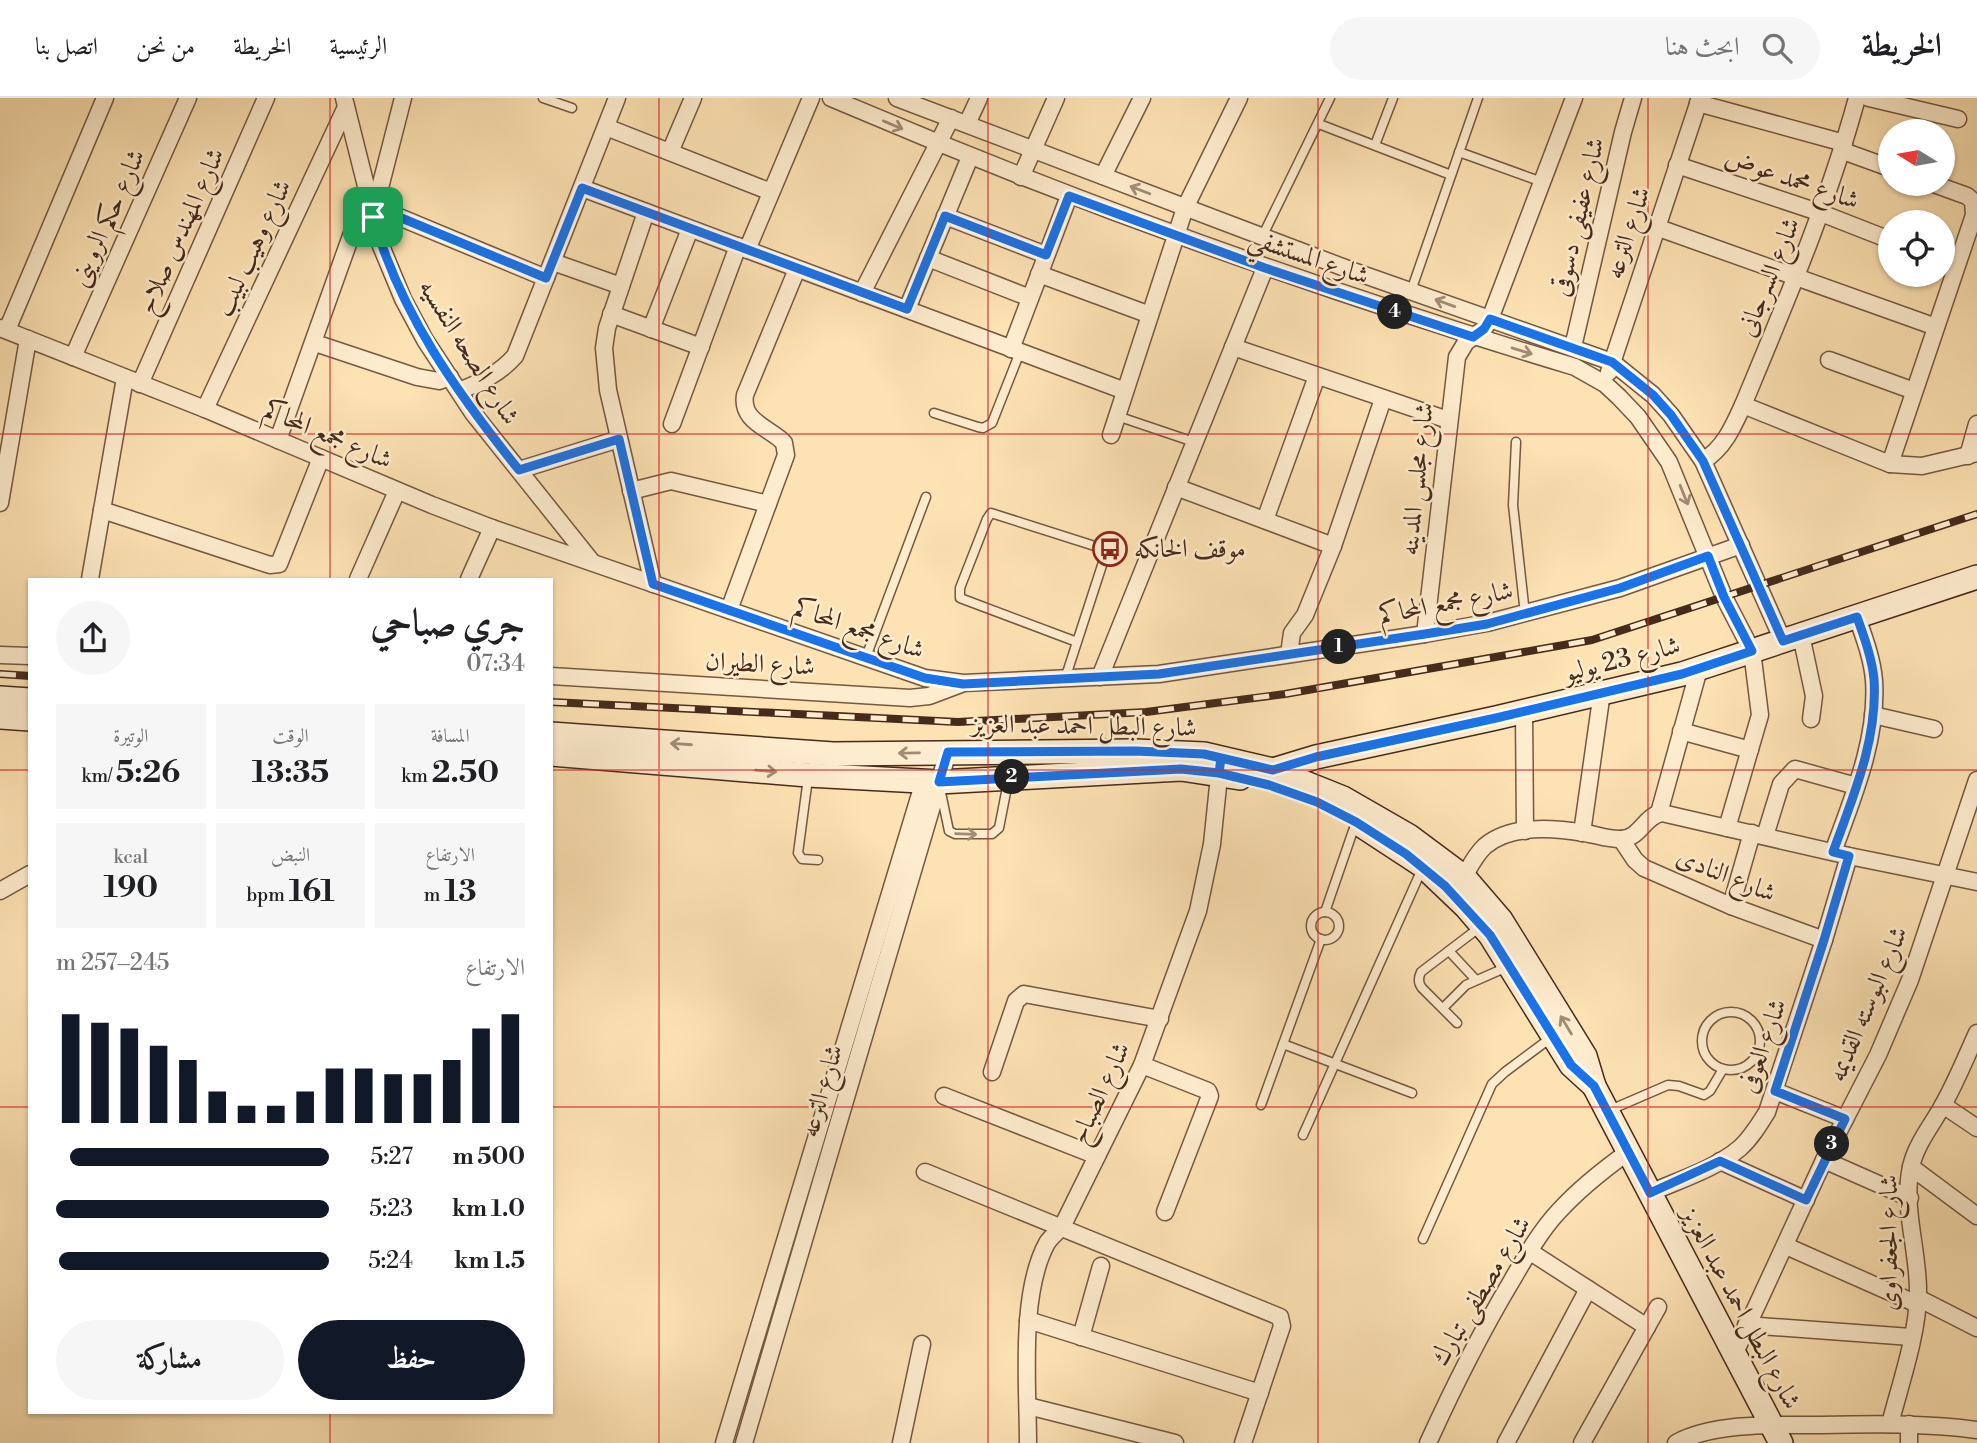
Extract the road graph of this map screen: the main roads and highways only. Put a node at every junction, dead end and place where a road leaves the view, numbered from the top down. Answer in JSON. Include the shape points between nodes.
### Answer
{"nodes":[{"id":1,"x":1977,"y":577,"type":"edge"},
{"id":2,"x":0,"y":698,"type":"edge"},
{"id":3,"x":28,"y":700,"type":"edge"},
{"id":4,"x":0,"y":717,"type":"edge"},
{"id":5,"x":28,"y":719,"type":"edge"},
{"id":6,"x":553,"y":734,"type":"edge"},
{"id":7,"x":553,"y":754,"type":"edge"},
{"id":8,"x":1220,"y":766,"type":"junction"},
{"id":9,"x":1273,"y":770,"type":"junction"},
{"id":10,"x":1594,"y":1086,"type":"junction"},
{"id":11,"x":1776,"y":1434,"type":"edge"}],
"edges":[{"from":1,"to":9,"type":"main road","name":"شارع 23 يوليو","via":[[1699,669]]},
{"from":2,"to":3,"type":"main road"},
{"from":4,"to":5,"type":"main road"},
{"from":8,"to":6,"type":"main road","name":"شارع البطل احمد عبد العزيز","one_way":true,"via":[[1204,754],[833,754]]},
{"from":7,"to":8,"type":"main road","name":"شارع البطل احمد عبد العزيز","one_way":true,"via":[[932,782]]},
{"from":8,"to":9,"type":"main road","name":"شارع البطل احمد عبد العزيز"},
{"from":8,"to":10,"type":"main road","name":"شارع البطل احمد عبد العزيز","via":[[1317,802],[1423,866],[1482,926],[1571,1065]]},
{"from":10,"to":9,"type":"main road","name":"شارع البطل احمد عبد العزيز","one_way":true,"via":[[1585,1056],[1501,920],[1464,877],[1409,836],[1343,798]]},
{"from":10,"to":11,"type":"main road","name":"شارع البطل احمد عبد العزيز"}]}
